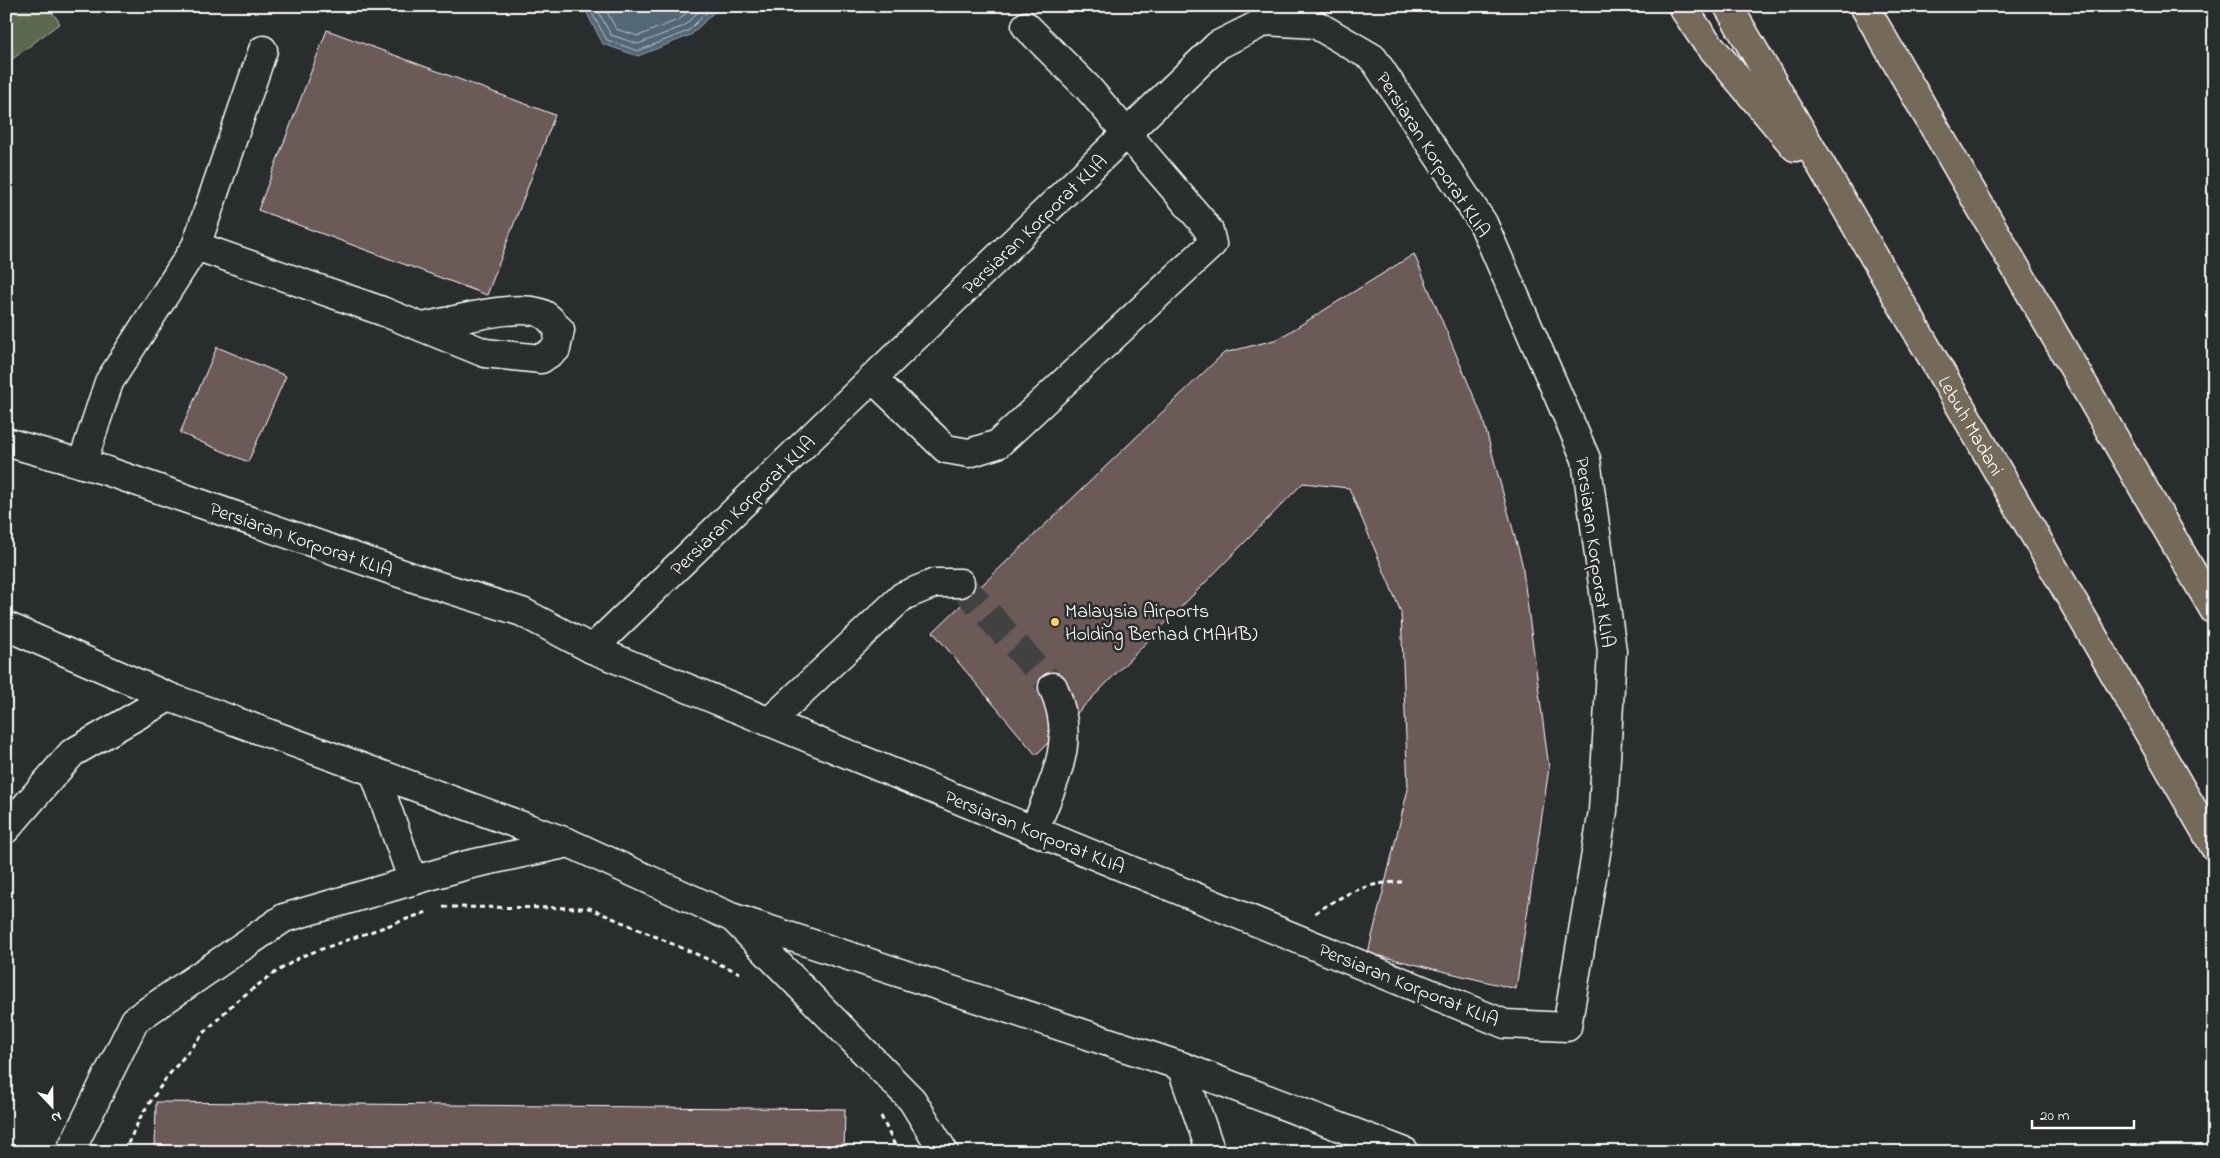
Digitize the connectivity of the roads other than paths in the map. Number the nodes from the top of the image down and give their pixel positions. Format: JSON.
{"nodes":[{"id":1,"x":1682,"y":6,"type":"edge"},
{"id":2,"x":1728,"y":6,"type":"edge"},
{"id":3,"x":1864,"y":6,"type":"edge"},
{"id":4,"x":1026,"y":26,"type":"dead end"},
{"id":5,"x":263,"y":50,"type":"dead end"},
{"id":6,"x":1128,"y":134,"type":"junction"},
{"id":7,"x":1846,"y":208,"type":"junction"},
{"id":8,"x":196,"y":246,"type":"junction"},
{"id":9,"x":423,"y":327,"type":"dead end"},
{"id":10,"x":873,"y":379,"type":"junction"},
{"id":11,"x":6,"y":442,"type":"edge"},
{"id":12,"x":82,"y":464,"type":"junction"},
{"id":13,"x":960,"y":583,"type":"dead end"},
{"id":14,"x":2214,"y":610,"type":"edge"},
{"id":15,"x":6,"y":626,"type":"edge"},
{"id":16,"x":592,"y":649,"type":"junction"},
{"id":17,"x":1052,"y":687,"type":"tunnel mouth"},
{"id":18,"x":168,"y":697,"type":"junction"},
{"id":19,"x":769,"y":722,"type":"junction"},
{"id":20,"x":374,"y":772,"type":"junction"},
{"id":21,"x":6,"y":829,"type":"edge"},
{"id":22,"x":1034,"y":831,"type":"junction"},
{"id":23,"x":569,"y":843,"type":"junction"},
{"id":24,"x":2214,"y":846,"type":"edge"},
{"id":25,"x":413,"y":881,"type":"junction"},
{"id":26,"x":731,"y":916,"type":"junction"},
{"id":27,"x":1181,"y":1066,"type":"junction"},
{"id":28,"x":70,"y":1152,"type":"edge"},
{"id":29,"x":944,"y":1152,"type":"edge"},
{"id":30,"x":1211,"y":1152,"type":"edge"},
{"id":31,"x":1406,"y":1152,"type":"edge"}],
"edges":[{"from":1,"to":7,"type":"highway"},
{"from":2,"to":7,"type":"highway","name":"Lebuh Madani"},
{"from":3,"to":14,"type":"highway"},
{"from":4,"to":6,"type":"lane"},
{"from":5,"to":8,"type":"lane"},
{"from":6,"to":10,"type":"lane","name":"Persiaran Korporat KLIA"},
{"from":6,"to":10,"type":"lane"},
{"from":6,"to":22,"type":"lane","name":"Persiaran Korporat KLIA"},
{"from":7,"to":24,"type":"highway","name":"Lebuh Madani"},
{"from":8,"to":9,"type":"lane"},
{"from":8,"to":12,"type":"lane"},
{"from":10,"to":16,"type":"lane","name":"Persiaran Korporat KLIA"},
{"from":11,"to":12,"type":"lane","name":"Persiaran Korporat KLIA"},
{"from":12,"to":16,"type":"lane","name":"Persiaran Korporat KLIA"},
{"from":13,"to":19,"type":"lane"},
{"from":15,"to":18,"type":"lane"},
{"from":16,"to":19,"type":"lane","name":"Persiaran Korporat KLIA"},
{"from":17,"to":22,"type":"lane"},
{"from":18,"to":20,"type":"lane"},
{"from":18,"to":21,"type":"lane"},
{"from":19,"to":22,"type":"lane","name":"Persiaran Korporat KLIA"},
{"from":20,"to":23,"type":"lane"},
{"from":20,"to":25,"type":"lane"},
{"from":23,"to":25,"type":"lane"},
{"from":23,"to":26,"type":"lane"},
{"from":25,"to":28,"type":"lane"},
{"from":26,"to":27,"type":"lane"},
{"from":26,"to":29,"type":"lane"},
{"from":27,"to":30,"type":"lane"},
{"from":27,"to":31,"type":"lane"}]}
